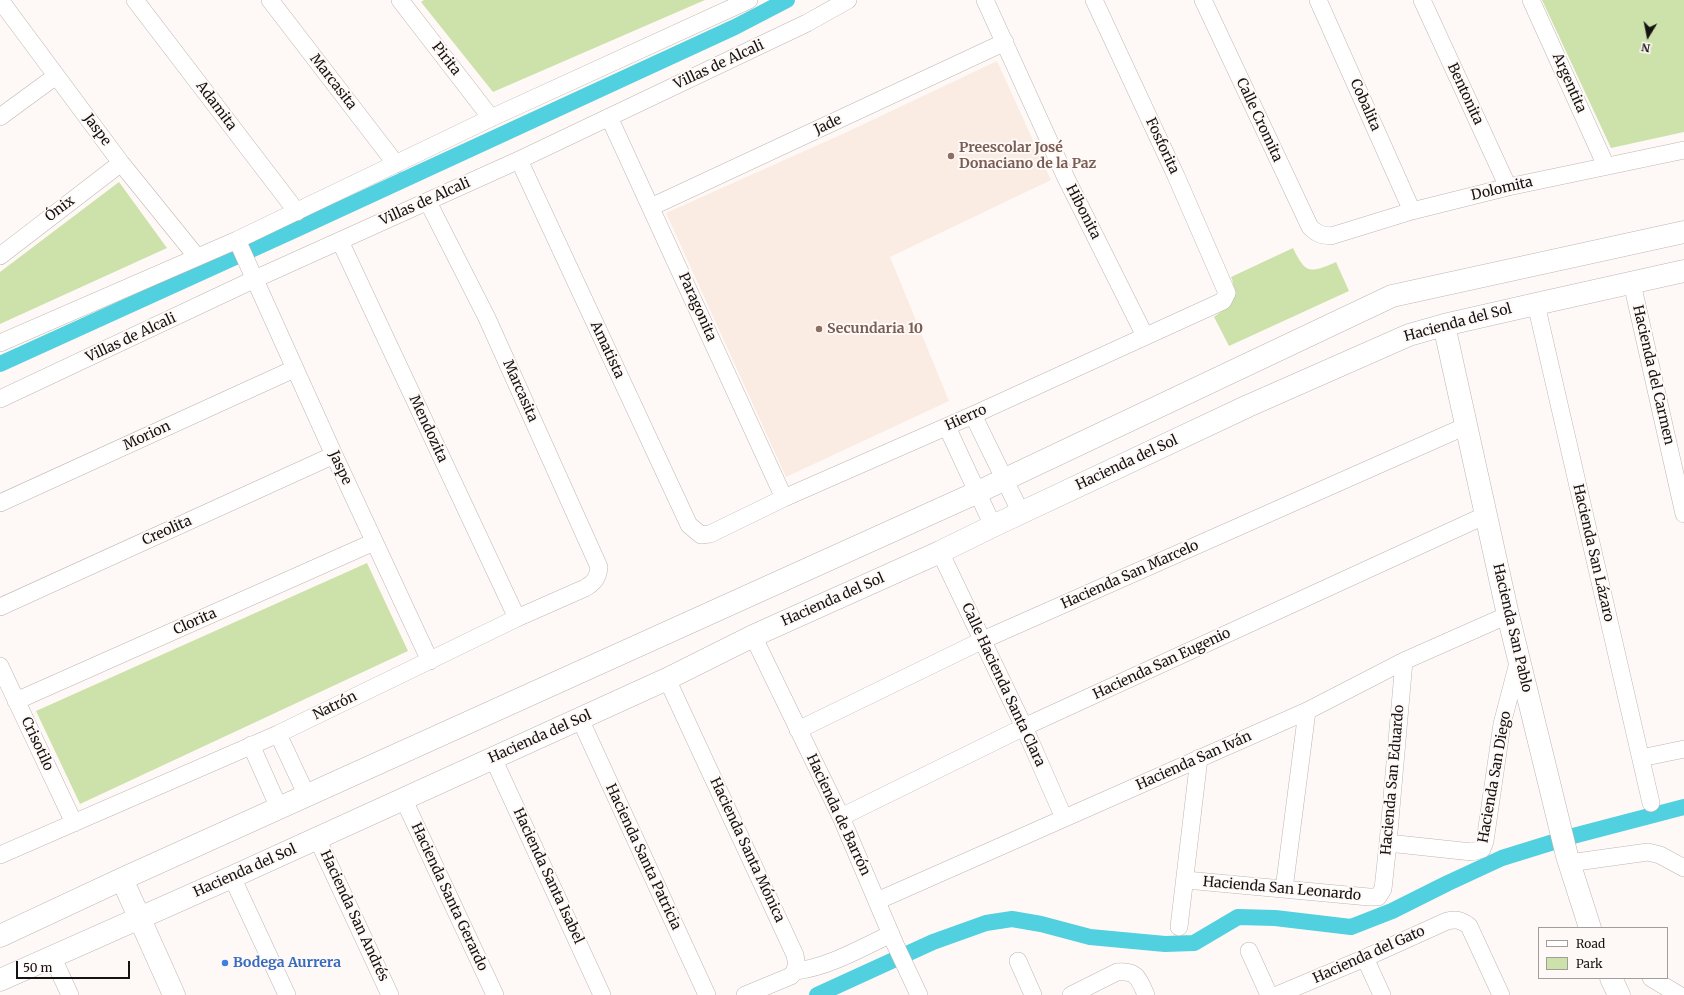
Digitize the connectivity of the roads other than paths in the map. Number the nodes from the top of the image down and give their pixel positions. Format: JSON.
{"nodes":[{"id":1,"x":0,"y":0,"type":"edge"},
{"id":2,"x":135,"y":0,"type":"edge"},
{"id":3,"x":270,"y":0,"type":"edge"},
{"id":4,"x":400,"y":0,"type":"edge"},
{"id":5,"x":749,"y":0,"type":"edge"},
{"id":6,"x":848,"y":0,"type":"edge"},
{"id":7,"x":985,"y":0,"type":"edge"},
{"id":8,"x":1094,"y":0,"type":"edge"},
{"id":9,"x":1203,"y":0,"type":"edge"},
{"id":10,"x":1318,"y":0,"type":"edge"},
{"id":11,"x":1422,"y":0,"type":"edge"},
{"id":12,"x":1531,"y":0,"type":"edge"},
{"id":13,"x":1005,"y":42,"type":"junction"},
{"id":14,"x":56,"y":76,"type":"junction"},
{"id":15,"x":609,"y":117,"type":"junction"},
{"id":16,"x":0,"y":118,"type":"edge"},
{"id":17,"x":491,"y":118,"type":"junction"},
{"id":18,"x":1684,"y":150,"type":"edge"},
{"id":19,"x":519,"y":160,"type":"junction"},
{"id":20,"x":121,"y":163,"type":"junction"},
{"id":21,"x":396,"y":164,"type":"junction"},
{"id":22,"x":1606,"y":166,"type":"junction"},
{"id":23,"x":1508,"y":188,"type":"junction"},
{"id":24,"x":428,"y":202,"type":"junction"},
{"id":25,"x":651,"y":207,"type":"junction"},
{"id":26,"x":1412,"y":211,"type":"junction"},
{"id":27,"x":297,"y":212,"type":"junction"},
{"id":28,"x":1684,"y":232,"type":"edge"},
{"id":29,"x":1321,"y":235,"type":"joint"},
{"id":30,"x":340,"y":241,"type":"junction"},
{"id":31,"x":238,"y":243,"type":"junction"},
{"id":32,"x":0,"y":256,"type":"edge"},
{"id":33,"x":197,"y":257,"type":"junction"},
{"id":34,"x":1684,"y":271,"type":"edge"},
{"id":35,"x":254,"y":277,"type":"junction"},
{"id":36,"x":1632,"y":283,"type":"junction"},
{"id":37,"x":1227,"y":293,"type":"joint"},
{"id":38,"x":1536,"y":304,"type":"junction"},
{"id":39,"x":1444,"y":325,"type":"junction"},
{"id":40,"x":1146,"y":336,"type":"junction"},
{"id":41,"x":0,"y":343,"type":"edge"},
{"id":42,"x":294,"y":369,"type":"junction"},
{"id":43,"x":0,"y":399,"type":"edge"},
{"id":44,"x":973,"y":415,"type":"junction"},
{"id":45,"x":947,"y":426,"type":"junction"},
{"id":46,"x":1466,"y":426,"type":"junction"},
{"id":47,"x":334,"y":455,"type":"junction"},
{"id":48,"x":1004,"y":478,"type":"junction"},
{"id":49,"x":978,"y":492,"type":"junction"},
{"id":50,"x":784,"y":498,"type":"junction"},
{"id":51,"x":0,"y":503,"type":"edge"},
{"id":52,"x":1021,"y":513,"type":"junction"},
{"id":53,"x":1684,"y":514,"type":"edge"},
{"id":54,"x":1486,"y":515,"type":"junction"},
{"id":55,"x":993,"y":526,"type":"junction"},
{"id":56,"x":701,"y":535,"type":"joint"},
{"id":57,"x":374,"y":542,"type":"junction"},
{"id":58,"x":940,"y":552,"type":"junction"},
{"id":59,"x":594,"y":583,"type":"joint"},
{"id":60,"x":0,"y":607,"type":"edge"},
{"id":61,"x":1508,"y":615,"type":"junction"},
{"id":62,"x":517,"y":618,"type":"junction"},
{"id":63,"x":753,"y":636,"type":"junction"},
{"id":64,"x":983,"y":640,"type":"junction"},
{"id":65,"x":1519,"y":659,"type":"junction"},
{"id":66,"x":430,"y":661,"type":"junction"},
{"id":67,"x":1404,"y":661,"type":"junction"},
{"id":68,"x":0,"y":666,"type":"edge"},
{"id":69,"x":667,"y":679,"type":"junction"},
{"id":70,"x":16,"y":701,"type":"junction"},
{"id":71,"x":1307,"y":711,"type":"junction"},
{"id":72,"x":580,"y":719,"type":"junction"},
{"id":73,"x":1024,"y":728,"type":"junction"},
{"id":74,"x":798,"y":730,"type":"junction"},
{"id":75,"x":278,"y":734,"type":"junction"},
{"id":76,"x":251,"y":745,"type":"junction"},
{"id":77,"x":1684,"y":749,"type":"edge"},
{"id":78,"x":493,"y":758,"type":"junction"},
{"id":79,"x":1199,"y":758,"type":"junction"},
{"id":80,"x":1641,"y":758,"type":"junction"},
{"id":81,"x":307,"y":796,"type":"junction"},
{"id":82,"x":402,"y":798,"type":"junction"},
{"id":83,"x":1651,"y":803,"type":"dead end"},
{"id":84,"x":279,"y":808,"type":"junction"},
{"id":85,"x":841,"y":818,"type":"junction"},
{"id":86,"x":1064,"y":818,"type":"junction"},
{"id":87,"x":74,"y":823,"type":"junction"},
{"id":88,"x":317,"y":838,"type":"junction"},
{"id":89,"x":1388,"y":843,"type":"junction"},
{"id":90,"x":0,"y":855,"type":"edge"},
{"id":91,"x":1568,"y":860,"type":"junction"},
{"id":92,"x":1684,"y":868,"type":"edge"},
{"id":93,"x":232,"y":877,"type":"junction"},
{"id":94,"x":122,"y":879,"type":"junction"},
{"id":95,"x":1186,"y":880,"type":"junction"},
{"id":96,"x":1284,"y":889,"type":"junction"},
{"id":97,"x":1378,"y":896,"type":"joint"},
{"id":98,"x":877,"y":901,"type":"junction"},
{"id":99,"x":139,"y":918,"type":"junction"},
{"id":100,"x":1590,"y":927,"type":"edge"},
{"id":101,"x":1179,"y":928,"type":"dead end"},
{"id":102,"x":0,"y":936,"type":"edge"},
{"id":103,"x":893,"y":939,"type":"junction"},
{"id":104,"x":1250,"y":951,"type":"dead end"},
{"id":105,"x":52,"y":956,"type":"junction"},
{"id":106,"x":1365,"y":958,"type":"junction"},
{"id":107,"x":1018,"y":961,"type":"dead end"},
{"id":108,"x":796,"y":971,"type":"junction"},
{"id":109,"x":1611,"y":979,"type":"edge"},
{"id":110,"x":1654,"y":979,"type":"edge"},
{"id":111,"x":0,"y":980,"type":"edge"},
{"id":112,"x":70,"y":995,"type":"edge"},
{"id":113,"x":174,"y":995,"type":"edge"},
{"id":114,"x":286,"y":995,"type":"edge"},
{"id":115,"x":390,"y":995,"type":"edge"},
{"id":116,"x":495,"y":995,"type":"edge"},
{"id":117,"x":602,"y":995,"type":"edge"},
{"id":118,"x":707,"y":995,"type":"edge"},
{"id":119,"x":745,"y":995,"type":"edge"},
{"id":120,"x":919,"y":995,"type":"edge"},
{"id":121,"x":1033,"y":995,"type":"edge"},
{"id":122,"x":1071,"y":995,"type":"edge"},
{"id":123,"x":1146,"y":995,"type":"edge"},
{"id":124,"x":1269,"y":995,"type":"edge"},
{"id":125,"x":1277,"y":995,"type":"edge"},
{"id":126,"x":1382,"y":995,"type":"edge"},
{"id":127,"x":1501,"y":995,"type":"edge"},
{"id":128,"x":1619,"y":995,"type":"edge"},
{"id":129,"x":1679,"y":995,"type":"edge"}],
"edges":[{"from":1,"to":14,"type":"street","name":"Jaspe"},
{"from":2,"to":27,"type":"street","name":"Adamita"},
{"from":3,"to":21,"type":"street","name":"Marcasita"},
{"from":4,"to":17,"type":"street","name":"Pirita"},
{"from":5,"to":17,"type":"street"},
{"from":6,"to":15,"type":"street","name":"Villas de Alcali"},
{"from":7,"to":13,"type":"street","name":"Hibonita"},
{"from":8,"to":37,"type":"street","name":"Fosforita"},
{"from":9,"to":29,"type":"street","name":"Calle Cromita"},
{"from":10,"to":26,"type":"street","name":"Cobalita"},
{"from":11,"to":23,"type":"street","name":"Bentonita"},
{"from":12,"to":22,"type":"street","name":"Argentita"},
{"from":13,"to":25,"type":"street","name":"Jade"},
{"from":13,"to":40,"type":"street","name":"Hibonita"},
{"from":14,"to":16,"type":"street"},
{"from":14,"to":20,"type":"street","name":"Jaspe"},
{"from":15,"to":19,"type":"street","name":"Villas de Alcali"},
{"from":15,"to":25,"type":"street","name":"Paragonita"},
{"from":17,"to":21,"type":"street"},
{"from":18,"to":22,"type":"street","name":"Dolomita"},
{"from":19,"to":24,"type":"street","name":"Villas de Alcali"},
{"from":19,"to":56,"type":"street","name":"Amatista"},
{"from":20,"to":32,"type":"street","name":"Ónix"},
{"from":20,"to":33,"type":"street","name":"Jaspe"},
{"from":21,"to":27,"type":"street"},
{"from":22,"to":23,"type":"street","name":"Dolomita"},
{"from":23,"to":26,"type":"street","name":"Dolomita"},
{"from":24,"to":30,"type":"street","name":"Villas de Alcali"},
{"from":24,"to":59,"type":"street","name":"Marcasita"},
{"from":25,"to":50,"type":"street","name":"Paragonita"},
{"from":26,"to":29,"type":"street","name":"Dolomita"},
{"from":27,"to":31,"type":"street"},
{"from":28,"to":48,"type":"street"},
{"from":30,"to":35,"type":"street","name":"Villas de Alcali"},
{"from":30,"to":62,"type":"street","name":"Mendozita"},
{"from":31,"to":33,"type":"street"},
{"from":31,"to":35,"type":"street","name":"Jaspe"},
{"from":33,"to":41,"type":"street"},
{"from":34,"to":36,"type":"street","name":"Hacienda del Sol"},
{"from":35,"to":42,"type":"street","name":"Jaspe"},
{"from":35,"to":43,"type":"street","name":"Villas de Alcali"},
{"from":36,"to":38,"type":"street","name":"Hacienda del Sol"},
{"from":36,"to":53,"type":"street","name":"Hacienda del Carmen"},
{"from":37,"to":40,"type":"street","name":"Hierro"},
{"from":38,"to":39,"type":"street","name":"Hacienda del Sol"},
{"from":38,"to":80,"type":"street","name":"Hacienda San Lázaro"},
{"from":39,"to":46,"type":"street","name":"Hacienda San Pablo"},
{"from":39,"to":52,"type":"street","name":"Hacienda del Sol"},
{"from":40,"to":44,"type":"street","name":"Hierro"},
{"from":42,"to":47,"type":"street","name":"Jaspe"},
{"from":42,"to":51,"type":"street","name":"Morion"},
{"from":44,"to":45,"type":"street","name":"Hierro"},
{"from":44,"to":48,"type":"street"},
{"from":45,"to":49,"type":"street"},
{"from":45,"to":50,"type":"street","name":"Hierro"},
{"from":46,"to":54,"type":"street","name":"Hacienda San Pablo"},
{"from":46,"to":64,"type":"street","name":"Hacienda San Marcelo"},
{"from":47,"to":57,"type":"street","name":"Jaspe"},
{"from":47,"to":60,"type":"street","name":"Creolita"},
{"from":48,"to":49,"type":"street"},
{"from":48,"to":52,"type":"street"},
{"from":49,"to":55,"type":"street"},
{"from":49,"to":81,"type":"street"},
{"from":50,"to":56,"type":"street","name":"Hierro"},
{"from":52,"to":55,"type":"street","name":"Hacienda del Sol"},
{"from":54,"to":61,"type":"street","name":"Hacienda San Pablo"},
{"from":54,"to":73,"type":"street","name":"Hacienda San Eugenio"},
{"from":55,"to":58,"type":"street","name":"Hacienda del Sol"},
{"from":57,"to":66,"type":"street","name":"Jaspe"},
{"from":57,"to":70,"type":"street","name":"Clorita"},
{"from":58,"to":63,"type":"street","name":"Hacienda del Sol"},
{"from":58,"to":64,"type":"street","name":"Calle Hacienda Santa Clara"},
{"from":59,"to":62,"type":"street","name":"Natrón"},
{"from":61,"to":65,"type":"street","name":"Hacienda San Pablo"},
{"from":61,"to":67,"type":"street","name":"Hacienda San Iván"},
{"from":62,"to":66,"type":"street","name":"Natrón"},
{"from":63,"to":69,"type":"street","name":"Hacienda del Sol"},
{"from":63,"to":74,"type":"street","name":"Hacienda de Barrón"},
{"from":64,"to":73,"type":"street","name":"Calle Hacienda Santa Clara"},
{"from":64,"to":74,"type":"street","name":"Hacienda San Marcelo"},
{"from":65,"to":89,"type":"street","name":"Hacienda San Diego"},
{"from":65,"to":91,"type":"street","name":"Hacienda San Pablo"},
{"from":66,"to":75,"type":"street","name":"Natrón"},
{"from":67,"to":71,"type":"street","name":"Hacienda San Iván"},
{"from":67,"to":89,"type":"street","name":"Hacienda San Eduardo"},
{"from":68,"to":70,"type":"street","name":"Crisotilo"},
{"from":69,"to":72,"type":"street","name":"Hacienda del Sol"},
{"from":69,"to":108,"type":"street","name":"Hacienda Santa Mónica"},
{"from":70,"to":87,"type":"street","name":"Crisotilo"},
{"from":71,"to":79,"type":"street","name":"Hacienda San Iván"},
{"from":71,"to":96,"type":"street"},
{"from":72,"to":78,"type":"street","name":"Hacienda del Sol"},
{"from":72,"to":118,"type":"street","name":"Hacienda Santa Patricia"},
{"from":73,"to":85,"type":"street","name":"Hacienda San Eugenio"},
{"from":73,"to":86,"type":"street","name":"Calle Hacienda Santa Clara"},
{"from":74,"to":85,"type":"street","name":"Hacienda de Barrón"},
{"from":75,"to":76,"type":"street","name":"Natrón"},
{"from":75,"to":81,"type":"street"},
{"from":76,"to":84,"type":"street"},
{"from":76,"to":87,"type":"street","name":"Natrón"},
{"from":77,"to":80,"type":"street"},
{"from":78,"to":82,"type":"street","name":"Hacienda del Sol"},
{"from":78,"to":117,"type":"street","name":"Hacienda Santa Isabel"},
{"from":79,"to":86,"type":"street","name":"Hacienda San Iván"},
{"from":79,"to":95,"type":"street"},
{"from":80,"to":83,"type":"street","name":"Hacienda San Lázaro"},
{"from":81,"to":84,"type":"street"},
{"from":82,"to":88,"type":"street","name":"Hacienda del Sol"},
{"from":82,"to":116,"type":"street","name":"Hacienda Santa Gerardo"},
{"from":84,"to":94,"type":"street"},
{"from":85,"to":98,"type":"street","name":"Hacienda de Barrón"},
{"from":86,"to":98,"type":"street","name":"Hacienda San Iván"},
{"from":87,"to":90,"type":"street","name":"Natrón"},
{"from":88,"to":93,"type":"street","name":"Hacienda del Sol"},
{"from":88,"to":115,"type":"street","name":"Hacienda San Andrés"},
{"from":89,"to":97,"type":"street","name":"Hacienda San Eduardo"},
{"from":91,"to":92,"type":"street"},
{"from":91,"to":100,"type":"street","name":"Hacienda San Pablo"},
{"from":93,"to":99,"type":"street","name":"Hacienda del Sol"},
{"from":93,"to":114,"type":"street"},
{"from":94,"to":99,"type":"street"},
{"from":94,"to":102,"type":"street"},
{"from":95,"to":96,"type":"street","name":"Hacienda San Leonardo"},
{"from":95,"to":101,"type":"street"},
{"from":96,"to":97,"type":"street","name":"Hacienda San Leonardo"},
{"from":98,"to":103,"type":"street","name":"Hacienda de Barrón"},
{"from":99,"to":105,"type":"street","name":"Hacienda del Sol"},
{"from":99,"to":113,"type":"street"},
{"from":103,"to":108,"type":"street"},
{"from":103,"to":120,"type":"street","name":"Hacienda de Barrón"},
{"from":104,"to":124,"type":"street"},
{"from":105,"to":111,"type":"street","name":"Hacienda del Sol"},
{"from":105,"to":112,"type":"street"},
{"from":106,"to":125,"type":"street","name":"Hacienda del Gato"},
{"from":106,"to":126,"type":"street"},
{"from":106,"to":127,"type":"street","name":"Hacienda del Gato"},
{"from":107,"to":121,"type":"street"},
{"from":108,"to":119,"type":"street"},
{"from":109,"to":128,"type":"street"},
{"from":110,"to":129,"type":"street"},
{"from":122,"to":123,"type":"street"}]}
